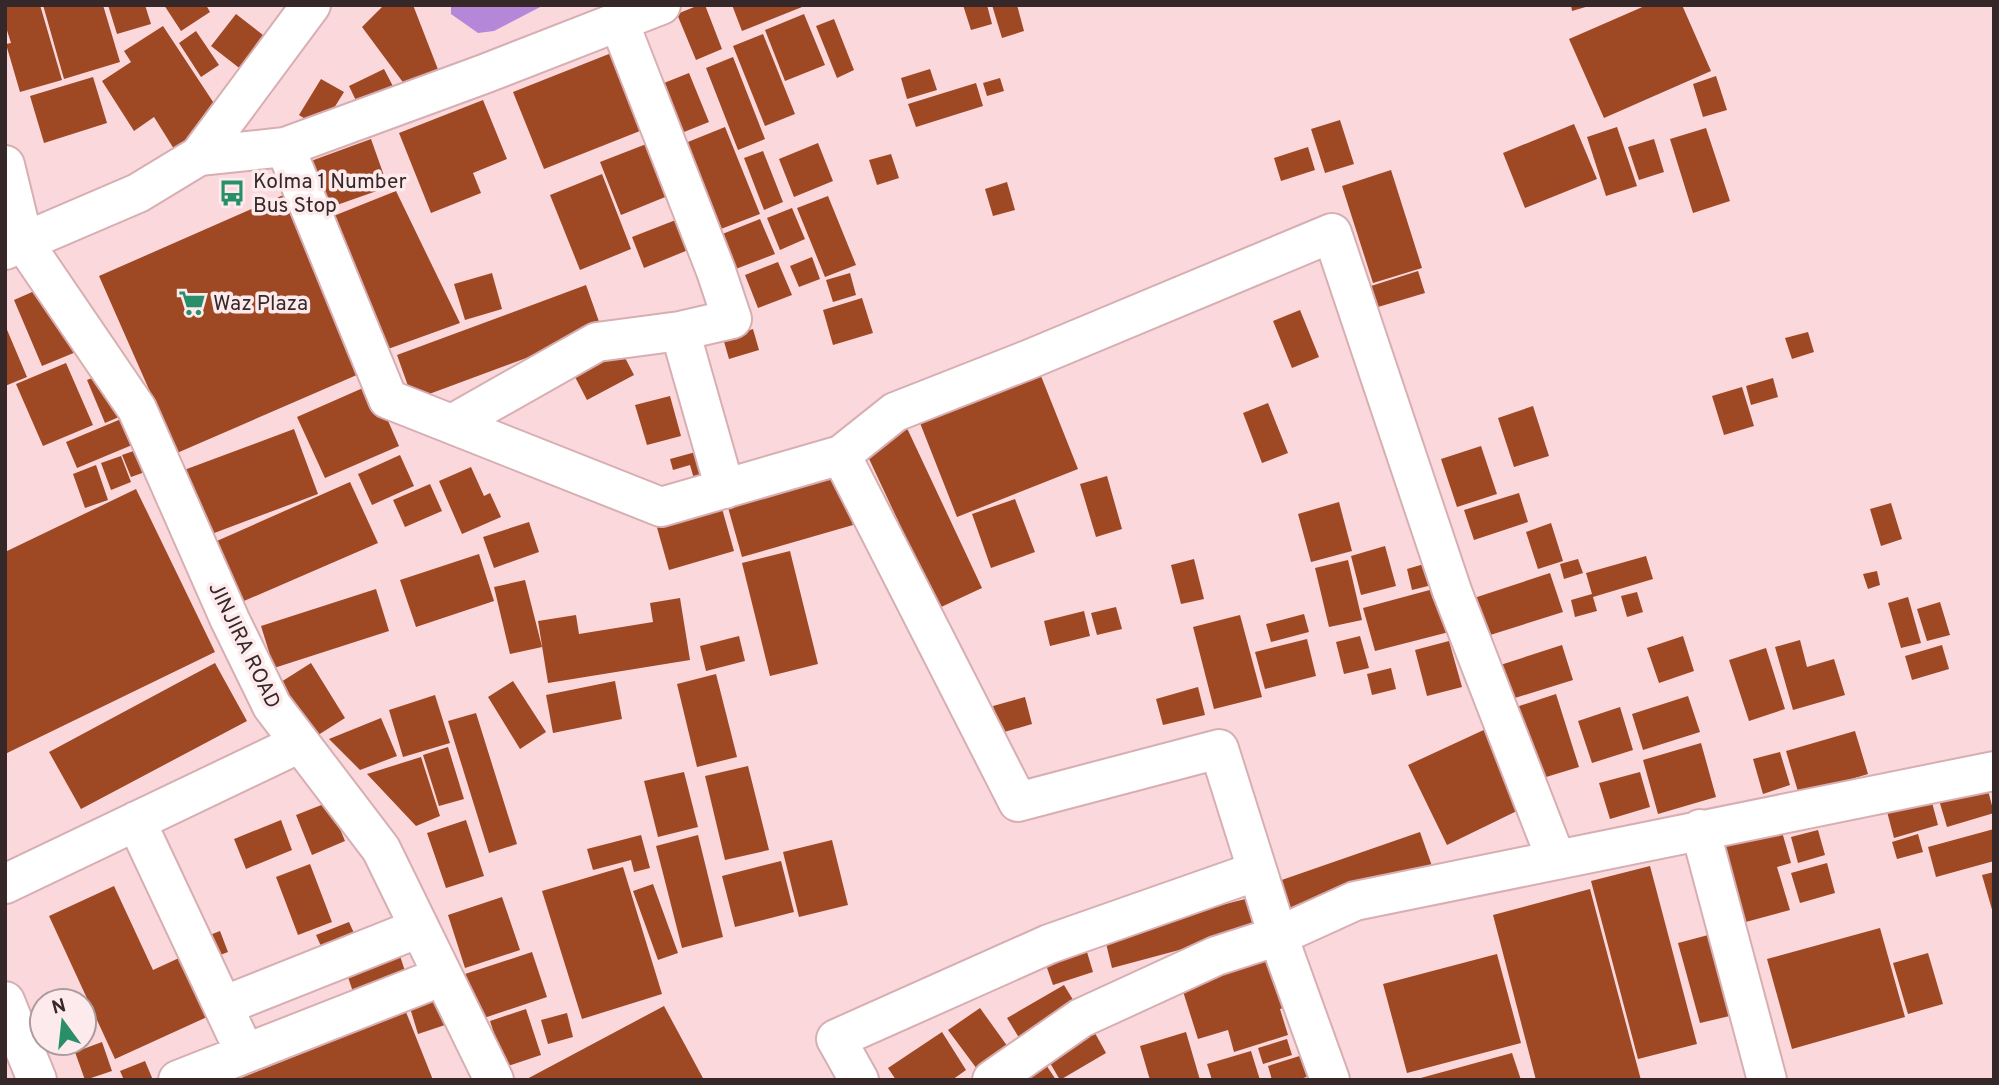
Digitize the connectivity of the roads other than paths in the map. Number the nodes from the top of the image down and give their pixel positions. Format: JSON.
{"nodes":[{"id":1,"x":311,"y":5,"type":"edge"},
{"id":2,"x":661,"y":5,"type":"edge"},
{"id":3,"x":618,"y":22,"type":"junction"},
{"id":4,"x":285,"y":147,"type":"junction"},
{"id":5,"x":199,"y":156,"type":"junction"},
{"id":6,"x":5,"y":165,"type":"edge"},
{"id":7,"x":15,"y":246,"type":"edge"},
{"id":8,"x":680,"y":331,"type":"junction"},
{"id":9,"x":452,"y":424,"type":"junction"},
{"id":10,"x":841,"y":455,"type":"junction"},
{"id":11,"x":725,"y":489,"type":"junction"},
{"id":12,"x":300,"y":743,"type":"junction"},
{"id":13,"x":1994,"y":771,"type":"edge"},
{"id":14,"x":136,"y":821,"type":"junction"},
{"id":15,"x":1700,"y":829,"type":"junction"},
{"id":16,"x":1556,"y":859,"type":"junction"},
{"id":17,"x":1257,"y":871,"type":"junction"},
{"id":18,"x":5,"y":884,"type":"edge"},
{"id":19,"x":419,"y":928,"type":"junction"},
{"id":20,"x":1278,"y":936,"type":"junction"},
{"id":21,"x":443,"y":976,"type":"junction"},
{"id":22,"x":5,"y":1001,"type":"edge"},
{"id":23,"x":223,"y":1006,"type":"junction"},
{"id":24,"x":245,"y":1054,"type":"junction"},
{"id":25,"x":37,"y":1080,"type":"edge"},
{"id":26,"x":178,"y":1080,"type":"edge"},
{"id":27,"x":494,"y":1080,"type":"edge"},
{"id":28,"x":859,"y":1080,"type":"edge"},
{"id":29,"x":992,"y":1080,"type":"edge"},
{"id":30,"x":1331,"y":1080,"type":"edge"},
{"id":31,"x":1767,"y":1080,"type":"edge"}],
"edges":[{"from":1,"to":5,"type":"street"},
{"from":2,"to":3,"type":"street"},
{"from":3,"to":4,"type":"street"},
{"from":3,"to":8,"type":"street"},
{"from":4,"to":5,"type":"street"},
{"from":4,"to":9,"type":"street"},
{"from":5,"to":7,"type":"street"},
{"from":6,"to":7,"type":"street"},
{"from":7,"to":12,"type":"street","name":"JINJIRA ROAD"},
{"from":8,"to":9,"type":"street"},
{"from":8,"to":11,"type":"street"},
{"from":9,"to":11,"type":"street"},
{"from":10,"to":11,"type":"street"},
{"from":10,"to":16,"type":"street"},
{"from":10,"to":17,"type":"street"},
{"from":12,"to":14,"type":"street"},
{"from":12,"to":19,"type":"street","name":"JINJIRA ROAD"},
{"from":13,"to":15,"type":"street"},
{"from":14,"to":18,"type":"street"},
{"from":14,"to":23,"type":"street"},
{"from":15,"to":16,"type":"street"},
{"from":15,"to":31,"type":"street"},
{"from":16,"to":20,"type":"street"},
{"from":17,"to":20,"type":"street"},
{"from":17,"to":28,"type":"street"},
{"from":19,"to":21,"type":"street","name":"JINJIRA ROAD"},
{"from":19,"to":23,"type":"street"},
{"from":20,"to":29,"type":"street"},
{"from":20,"to":30,"type":"street"},
{"from":21,"to":24,"type":"street"},
{"from":21,"to":27,"type":"street","name":"JINJIRA ROAD"},
{"from":22,"to":25,"type":"street"},
{"from":23,"to":24,"type":"street"},
{"from":24,"to":26,"type":"street"}]}
